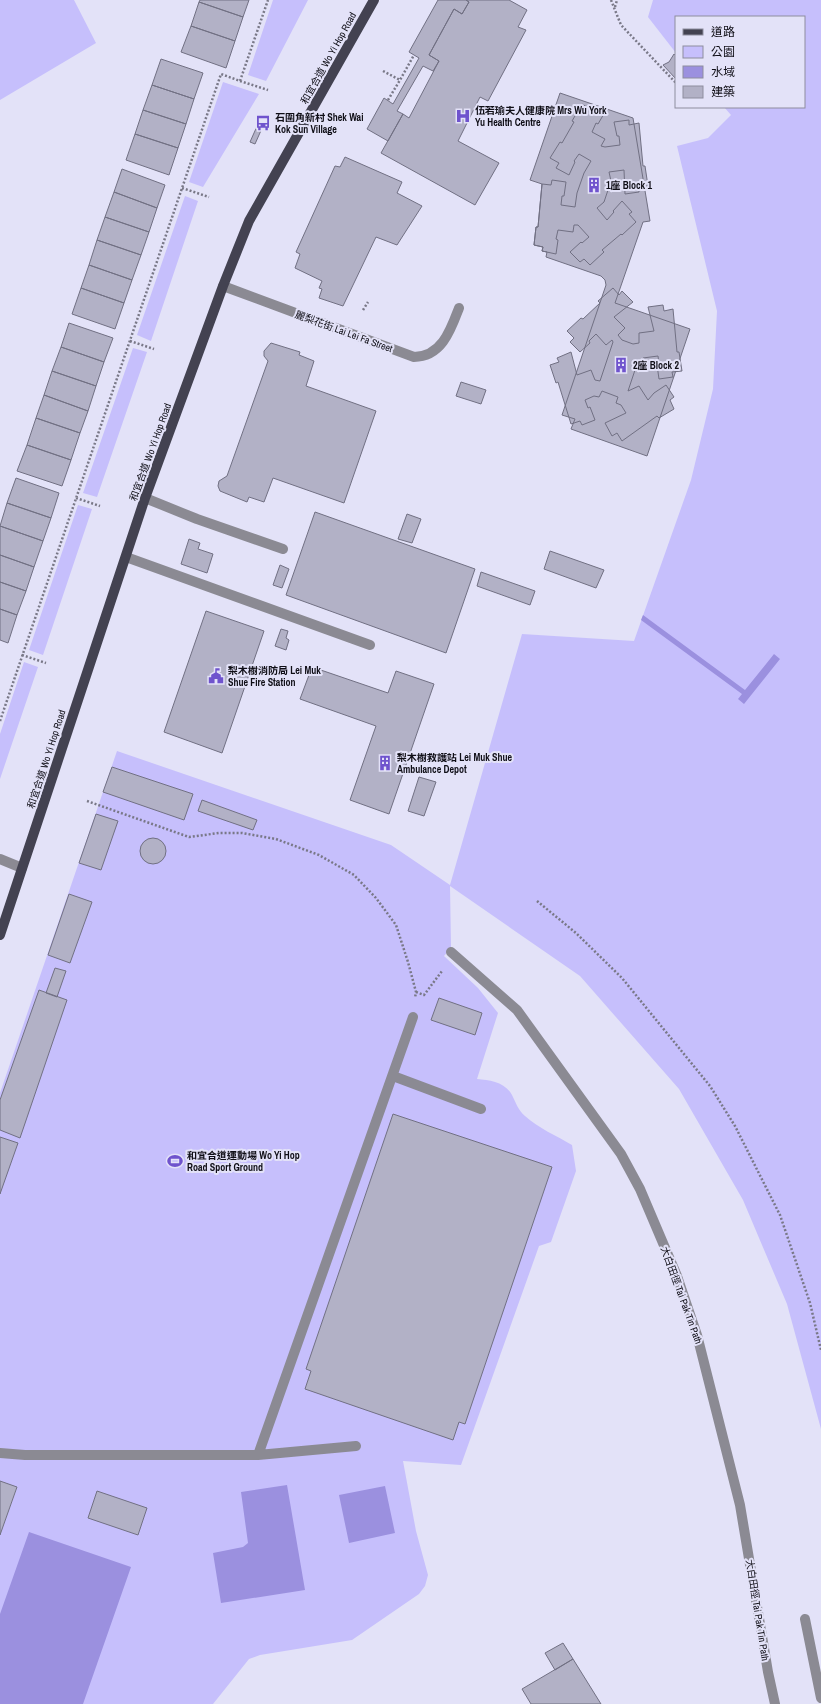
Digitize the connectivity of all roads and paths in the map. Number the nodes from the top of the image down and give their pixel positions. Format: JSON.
{"nodes":[{"id":1,"x":268,"y":0,"type":"edge"},
{"id":2,"x":374,"y":0,"type":"edge"},
{"id":3,"x":611,"y":0,"type":"edge"},
{"id":4,"x":617,"y":0,"type":"edge"},
{"id":5,"x":615,"y":7,"type":"junction"},
{"id":6,"x":414,"y":55,"type":"dead end"},
{"id":7,"x":383,"y":71,"type":"dead end"},
{"id":8,"x":400,"y":80,"type":"junction"},
{"id":9,"x":240,"y":81,"type":"junction"},
{"id":10,"x":675,"y":82,"type":"edge"},
{"id":11,"x":268,"y":90,"type":"dead end"},
{"id":12,"x":388,"y":100,"type":"dead end"},
{"id":13,"x":182,"y":188,"type":"junction"},
{"id":14,"x":209,"y":197,"type":"dead end"},
{"id":15,"x":223,"y":286,"type":"junction"},
{"id":16,"x":368,"y":302,"type":"dead end"},
{"id":17,"x":459,"y":308,"type":"dead end"},
{"id":18,"x":363,"y":310,"type":"dead end"},
{"id":19,"x":130,"y":341,"type":"junction"},
{"id":20,"x":154,"y":349,"type":"dead end"},
{"id":21,"x":76,"y":498,"type":"junction"},
{"id":22,"x":145,"y":498,"type":"junction"},
{"id":23,"x":100,"y":506,"type":"dead end"},
{"id":24,"x":283,"y":549,"type":"dead end"},
{"id":25,"x":126,"y":557,"type":"junction"},
{"id":26,"x":370,"y":644,"type":"dead end"},
{"id":27,"x":22,"y":655,"type":"junction"},
{"id":28,"x":46,"y":663,"type":"dead end"},
{"id":29,"x":0,"y":721,"type":"edge"},
{"id":30,"x":87,"y":801,"type":"dead end"},
{"id":31,"x":0,"y":859,"type":"edge"},
{"id":32,"x":22,"y":868,"type":"junction"},
{"id":33,"x":537,"y":901,"type":"dead end"},
{"id":34,"x":0,"y":934,"type":"edge"},
{"id":35,"x":453,"y":953,"type":"joint"},
{"id":36,"x":416,"y":992,"type":"junction"},
{"id":37,"x":413,"y":1017,"type":"joint"},
{"id":38,"x":393,"y":1076,"type":"junction"},
{"id":39,"x":481,"y":1109,"type":"dead end"},
{"id":40,"x":821,"y":1350,"type":"edge"},
{"id":41,"x":356,"y":1446,"type":"dead end"},
{"id":42,"x":0,"y":1453,"type":"edge"},
{"id":43,"x":258,"y":1455,"type":"junction"},
{"id":44,"x":805,"y":1619,"type":"dead end"},
{"id":45,"x":821,"y":1698,"type":"edge"},
{"id":46,"x":775,"y":1704,"type":"edge"}],
"edges":[{"from":1,"to":9,"type":"path"},
{"from":2,"to":15,"type":"main road","name":"和宜合道 Wo Yi Hop Road"},
{"from":3,"to":5,"type":"path"},
{"from":4,"to":5,"type":"path"},
{"from":5,"to":10,"type":"path"},
{"from":6,"to":8,"type":"path"},
{"from":7,"to":8,"type":"path"},
{"from":8,"to":12,"type":"path"},
{"from":9,"to":11,"type":"path"},
{"from":9,"to":13,"type":"path"},
{"from":13,"to":14,"type":"path"},
{"from":13,"to":19,"type":"path"},
{"from":15,"to":17,"type":"street","name":"麗梨花街 Lai Lei Fa Street"},
{"from":15,"to":22,"type":"main road","name":"和宜合道 Wo Yi Hop Road"},
{"from":16,"to":18,"type":"path"},
{"from":19,"to":20,"type":"path"},
{"from":19,"to":21,"type":"path"},
{"from":21,"to":23,"type":"path"},
{"from":21,"to":27,"type":"path"},
{"from":22,"to":24,"type":"street"},
{"from":22,"to":25,"type":"main road","name":"和宜合道 Wo Yi Hop Road"},
{"from":25,"to":26,"type":"street"},
{"from":25,"to":32,"type":"main road","name":"和宜合道 Wo Yi Hop Road"},
{"from":27,"to":28,"type":"path"},
{"from":27,"to":29,"type":"path"},
{"from":30,"to":36,"type":"path"},
{"from":31,"to":32,"type":"street"},
{"from":32,"to":34,"type":"main road","name":"和宜合道 Wo Yi Hop Road"},
{"from":33,"to":40,"type":"path"},
{"from":35,"to":36,"type":"path"},
{"from":35,"to":46,"type":"street","name":"大白田徑 Tai Pak Tin Path"},
{"from":36,"to":37,"type":"path"},
{"from":37,"to":38,"type":"street"},
{"from":38,"to":39,"type":"street"},
{"from":38,"to":43,"type":"street"},
{"from":41,"to":43,"type":"street"},
{"from":42,"to":43,"type":"street"},
{"from":44,"to":45,"type":"street"}]}
